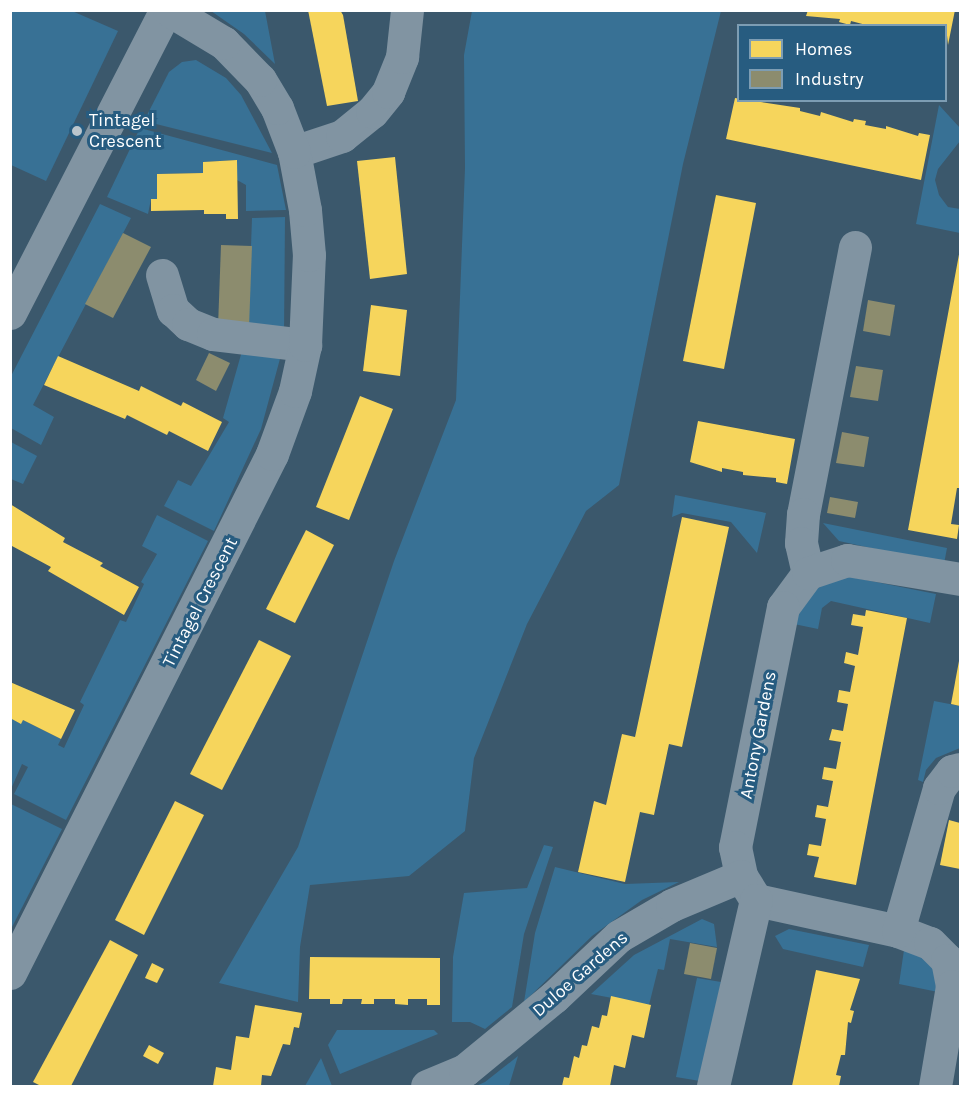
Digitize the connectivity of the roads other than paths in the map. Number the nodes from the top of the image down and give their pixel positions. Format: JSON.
{"nodes":[{"id":1,"x":167,"y":10,"type":"edge"},
{"id":2,"x":407,"y":10,"type":"edge"},
{"id":3,"x":294,"y":152,"type":"junction"},
{"id":4,"x":855,"y":247,"type":"dead end"},
{"id":5,"x":162,"y":275,"type":"dead end"},
{"id":6,"x":10,"y":313,"type":"edge"},
{"id":7,"x":305,"y":345,"type":"junction"},
{"id":8,"x":808,"y":573,"type":"junction"},
{"id":9,"x":960,"y":579,"type":"edge"},
{"id":10,"x":960,"y":770,"type":"edge"},
{"id":11,"x":748,"y":888,"type":"junction"},
{"id":12,"x":898,"y":931,"type":"junction"},
{"id":13,"x":10,"y":973,"type":"edge"},
{"id":14,"x":427,"y":1086,"type":"edge"},
{"id":15,"x":713,"y":1086,"type":"edge"},
{"id":16,"x":935,"y":1086,"type":"edge"}],
"edges":[{"from":1,"to":3,"type":"street","name":"Tintagel Crescent"},
{"from":1,"to":6,"type":"street"},
{"from":2,"to":3,"type":"street"},
{"from":3,"to":7,"type":"street","name":"Tintagel Crescent"},
{"from":4,"to":8,"type":"street"},
{"from":5,"to":7,"type":"street"},
{"from":7,"to":13,"type":"street","name":"Tintagel Crescent"},
{"from":8,"to":9,"type":"street"},
{"from":8,"to":11,"type":"street","name":"Antony Gardens"},
{"from":10,"to":12,"type":"street"},
{"from":11,"to":12,"type":"street"},
{"from":11,"to":14,"type":"street","name":"Duloe Gardens"},
{"from":11,"to":15,"type":"street","name":"Antony Gardens"},
{"from":12,"to":16,"type":"street"}]}
